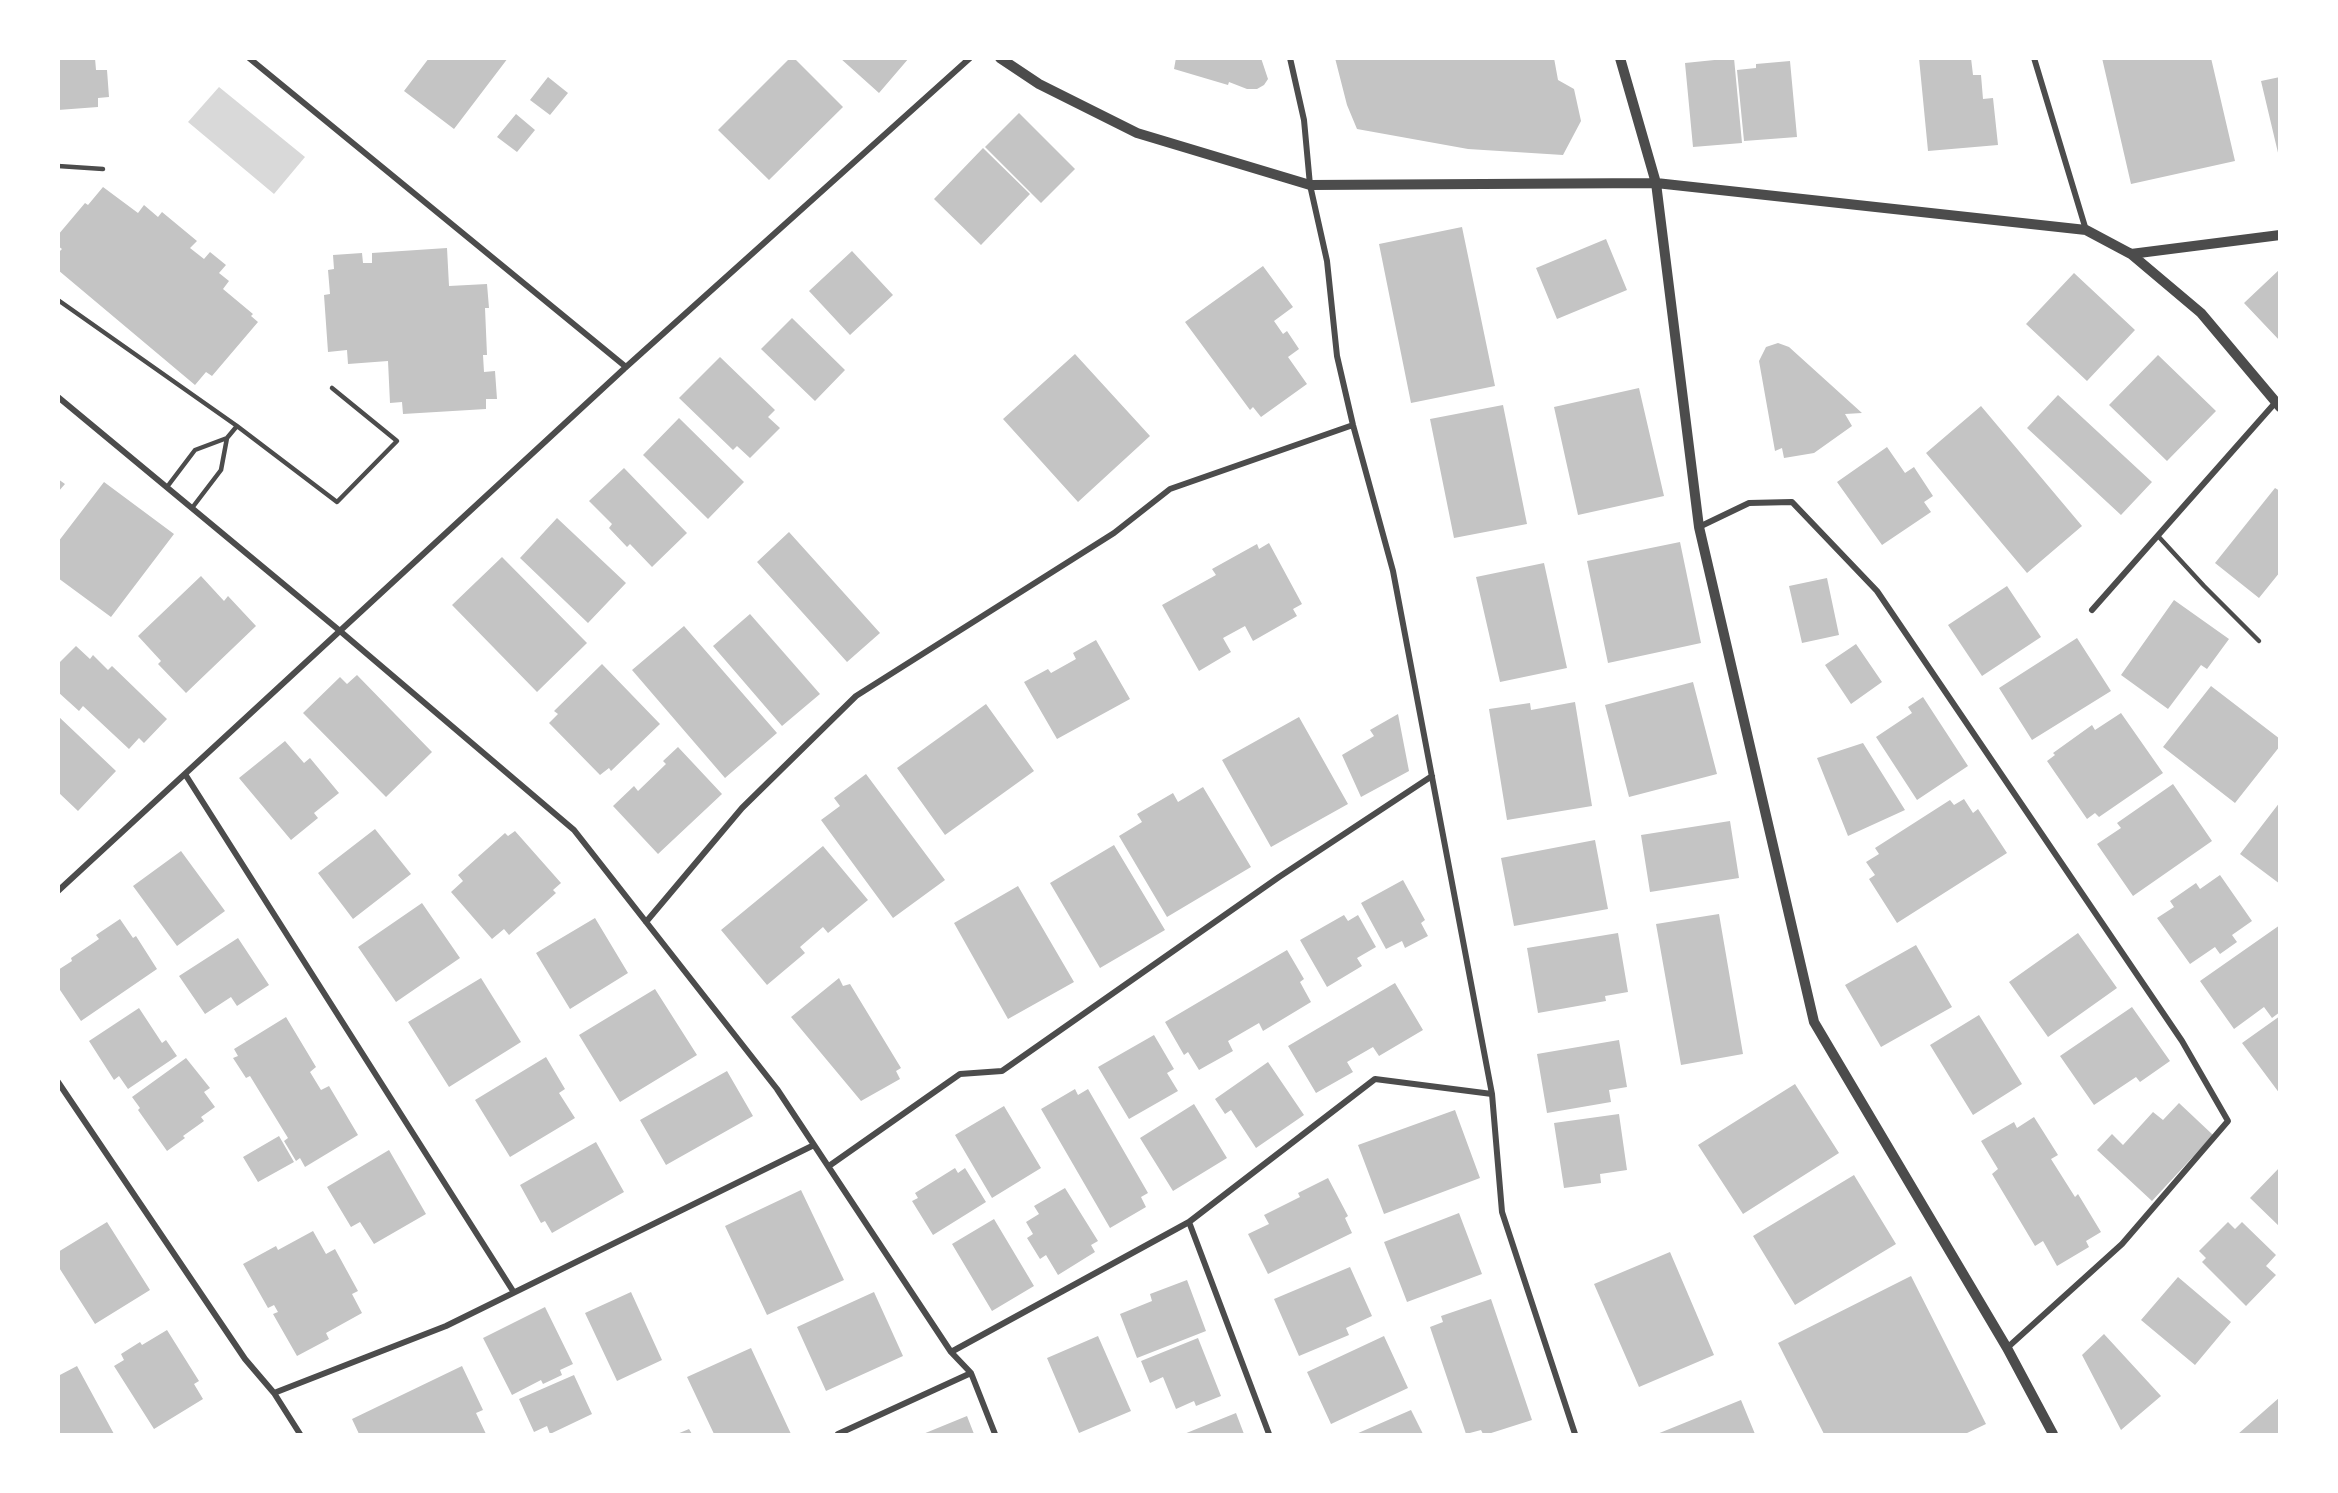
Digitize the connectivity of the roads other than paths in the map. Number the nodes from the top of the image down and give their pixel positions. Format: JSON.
{"nodes":[{"id":1,"x":249,"y":58,"type":"edge"},
{"id":2,"x":970,"y":58,"type":"edge"},
{"id":3,"x":1000,"y":58,"type":"edge"},
{"id":4,"x":1290,"y":58,"type":"edge"},
{"id":5,"x":1620,"y":58,"type":"edge"},
{"id":6,"x":2034,"y":58,"type":"edge"},
{"id":7,"x":58,"y":165,"type":"edge"},
{"id":8,"x":103,"y":169,"type":"dead end"},
{"id":9,"x":1656,"y":183,"type":"junction"},
{"id":10,"x":1310,"y":185,"type":"junction"},
{"id":11,"x":2086,"y":230,"type":"junction"},
{"id":12,"x":2280,"y":235,"type":"edge"},
{"id":13,"x":2131,"y":254,"type":"junction"},
{"id":14,"x":58,"y":300,"type":"edge"},
{"id":15,"x":626,"y":367,"type":"junction"},
{"id":16,"x":332,"y":388,"type":"dead end"},
{"id":17,"x":58,"y":397,"type":"edge"},
{"id":18,"x":2278,"y":405,"type":"edge"},
{"id":19,"x":1353,"y":425,"type":"junction"},
{"id":20,"x":237,"y":426,"type":"junction"},
{"id":21,"x":226,"y":438,"type":"junction"},
{"id":22,"x":167,"y":487,"type":"junction"},
{"id":23,"x":192,"y":507,"type":"junction"},
{"id":24,"x":1699,"y":527,"type":"junction"},
{"id":25,"x":2158,"y":536,"type":"junction"},
{"id":26,"x":2092,"y":610,"type":"dead end"},
{"id":27,"x":340,"y":631,"type":"junction"},
{"id":28,"x":2259,"y":640,"type":"dead end"},
{"id":29,"x":185,"y":774,"type":"junction"},
{"id":30,"x":1432,"y":776,"type":"junction"},
{"id":31,"x":58,"y":891,"type":"edge"},
{"id":32,"x":646,"y":922,"type":"junction"},
{"id":33,"x":58,"y":1082,"type":"edge"},
{"id":34,"x":1492,"y":1094,"type":"junction"},
{"id":35,"x":814,"y":1145,"type":"junction"},
{"id":36,"x":829,"y":1166,"type":"junction"},
{"id":37,"x":1189,"y":1221,"type":"junction"},
{"id":38,"x":513,"y":1291,"type":"junction"},
{"id":39,"x":2007,"y":1348,"type":"junction"},
{"id":40,"x":951,"y":1352,"type":"junction"},
{"id":41,"x":971,"y":1373,"type":"junction"},
{"id":42,"x":274,"y":1393,"type":"junction"},
{"id":43,"x":300,"y":1434,"type":"edge"},
{"id":44,"x":838,"y":1434,"type":"edge"},
{"id":45,"x":995,"y":1434,"type":"edge"},
{"id":46,"x":1269,"y":1434,"type":"edge"},
{"id":47,"x":1575,"y":1434,"type":"edge"},
{"id":48,"x":2054,"y":1434,"type":"edge"}],
"edges":[{"from":1,"to":15,"type":"street"},
{"from":2,"to":15,"type":"street"},
{"from":3,"to":10,"type":"street"},
{"from":4,"to":10,"type":"street"},
{"from":5,"to":9,"type":"street"},
{"from":6,"to":11,"type":"street"},
{"from":7,"to":8,"type":"lane"},
{"from":9,"to":10,"type":"street"},
{"from":9,"to":11,"type":"street"},
{"from":9,"to":24,"type":"street"},
{"from":10,"to":19,"type":"street"},
{"from":11,"to":13,"type":"street"},
{"from":12,"to":13,"type":"street"},
{"from":13,"to":18,"type":"street"},
{"from":14,"to":20,"type":"lane"},
{"from":15,"to":27,"type":"street"},
{"from":16,"to":20,"type":"lane"},
{"from":17,"to":22,"type":"street"},
{"from":18,"to":25,"type":"street"},
{"from":19,"to":30,"type":"street"},
{"from":19,"to":32,"type":"street"},
{"from":20,"to":21,"type":"lane"},
{"from":21,"to":22,"type":"lane"},
{"from":21,"to":23,"type":"lane"},
{"from":22,"to":23,"type":"street"},
{"from":23,"to":27,"type":"street"},
{"from":24,"to":39,"type":"street"},
{"from":24,"to":39,"type":"street"},
{"from":25,"to":26,"type":"street"},
{"from":25,"to":28,"type":"lane"},
{"from":27,"to":29,"type":"street"},
{"from":27,"to":32,"type":"street"},
{"from":29,"to":31,"type":"street"},
{"from":29,"to":38,"type":"street"},
{"from":30,"to":34,"type":"street"},
{"from":30,"to":36,"type":"street"},
{"from":32,"to":35,"type":"street"},
{"from":33,"to":42,"type":"street"},
{"from":34,"to":37,"type":"street"},
{"from":34,"to":47,"type":"street"},
{"from":35,"to":36,"type":"street"},
{"from":35,"to":38,"type":"street"},
{"from":36,"to":40,"type":"street"},
{"from":37,"to":40,"type":"street"},
{"from":37,"to":46,"type":"street"},
{"from":38,"to":42,"type":"street"},
{"from":39,"to":48,"type":"street"},
{"from":40,"to":41,"type":"street"},
{"from":41,"to":44,"type":"street"},
{"from":41,"to":45,"type":"street"},
{"from":42,"to":43,"type":"street"}]}
